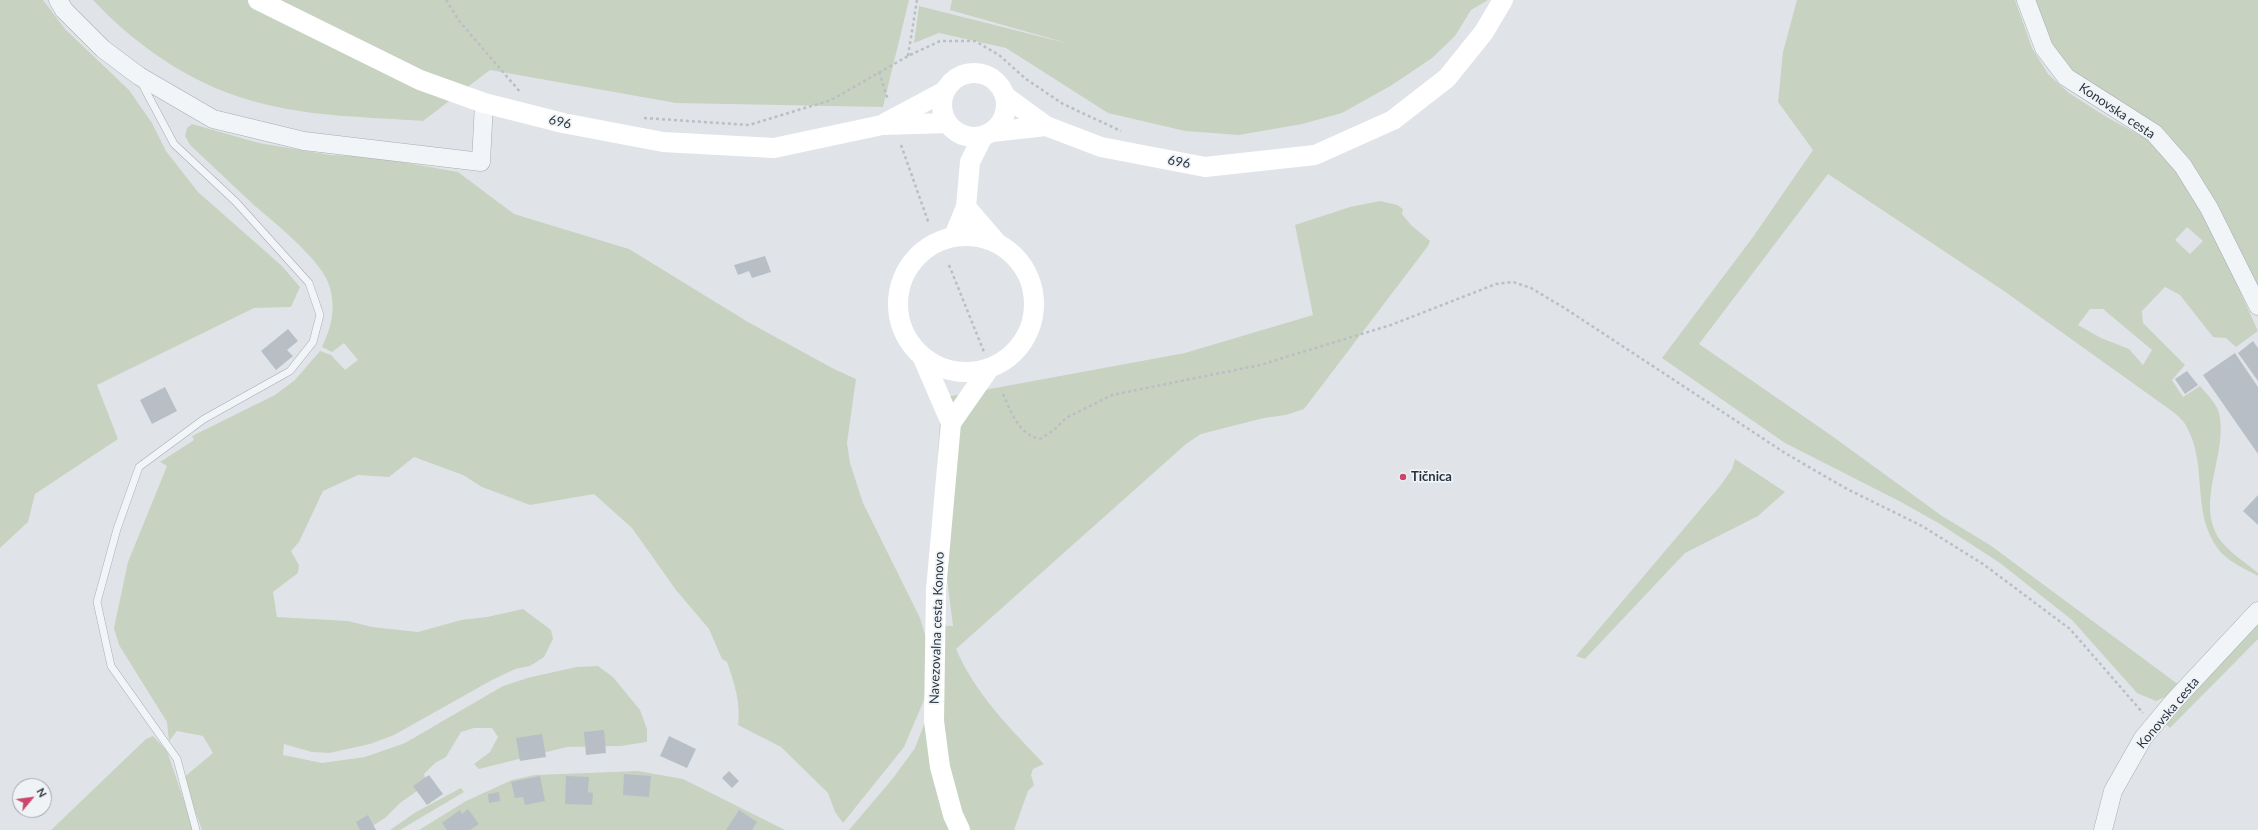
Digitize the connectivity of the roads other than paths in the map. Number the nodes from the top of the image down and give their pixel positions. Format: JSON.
{"nodes":[{"id":1,"x":58,"y":0,"type":"edge"},
{"id":2,"x":258,"y":0,"type":"edge"},
{"id":3,"x":1503,"y":0,"type":"edge"},
{"id":4,"x":2026,"y":0,"type":"edge"},
{"id":5,"x":138,"y":76,"type":"junction"},
{"id":6,"x":945,"y":91,"type":"junction"},
{"id":7,"x":1005,"y":96,"type":"junction"},
{"id":8,"x":484,"y":104,"type":"junction"},
{"id":9,"x":948,"y":123,"type":"junction"},
{"id":10,"x":882,"y":125,"type":"junction"},
{"id":11,"x":1046,"y":126,"type":"junction"},
{"id":12,"x":988,"y":134,"type":"junction"},
{"id":13,"x":963,"y":135,"type":"junction"},
{"id":14,"x":970,"y":162,"type":"junction"},
{"id":15,"x":966,"y":207,"type":"junction"},
{"id":16,"x":954,"y":236,"type":"junction"},
{"id":17,"x":998,"y":243,"type":"junction"},
{"id":18,"x":2258,"y":306,"type":"edge"},
{"id":19,"x":923,"y":358,"type":"junction"},
{"id":20,"x":986,"y":361,"type":"junction"},
{"id":21,"x":951,"y":423,"type":"junction"},
{"id":22,"x":2258,"y":611,"type":"edge"},
{"id":23,"x":196,"y":830,"type":"edge"},
{"id":24,"x":960,"y":830,"type":"edge"},
{"id":25,"x":2103,"y":830,"type":"edge"}],
"edges":[{"from":1,"to":5,"type":"street"},
{"from":2,"to":8,"type":"main road","name":"696","number":"696"},
{"from":3,"to":11,"type":"main road","name":"696","number":"696"},
{"from":4,"to":18,"type":"street","name":"Konovska cesta"},
{"from":5,"to":8,"type":"street"},
{"from":5,"to":23,"type":"lane"},
{"from":6,"to":7,"type":"main road","name":"696","number":"696"},
{"from":6,"to":9,"type":"main road"},
{"from":6,"to":10,"type":"main road","name":"696","number":"696"},
{"from":7,"to":11,"type":"main road","name":"696","number":"696"},
{"from":7,"to":12,"type":"main road"},
{"from":8,"to":10,"type":"main road","name":"696","number":"696"},
{"from":9,"to":10,"type":"main road","name":"696","number":"696"},
{"from":9,"to":13,"type":"main road"},
{"from":11,"to":12,"type":"main road","name":"696","number":"696"},
{"from":12,"to":13,"type":"main road","name":"696","number":"696"},
{"from":12,"to":14,"type":"main road"},
{"from":13,"to":14,"type":"main road"},
{"from":14,"to":15,"type":"main road"},
{"from":15,"to":16,"type":"main road"},
{"from":15,"to":17,"type":"main road","name":"Navezovalna cesta Konovo"},
{"from":16,"to":17,"type":"main road","name":"Navezovalna cesta Konovo"},
{"from":16,"to":19,"type":"main road","name":"Navezovalna cesta Konovo"},
{"from":17,"to":20,"type":"main road","name":"Navezovalna cesta Konovo"},
{"from":19,"to":20,"type":"main road","name":"Navezovalna cesta Konovo"},
{"from":19,"to":21,"type":"main road","name":"Navezovalna cesta Konovo"},
{"from":20,"to":21,"type":"main road","name":"Navezovalna cesta Konovo"},
{"from":21,"to":24,"type":"main road","name":"Navezovalna cesta Konovo"},
{"from":22,"to":25,"type":"street","name":"Konovska cesta"}]}
